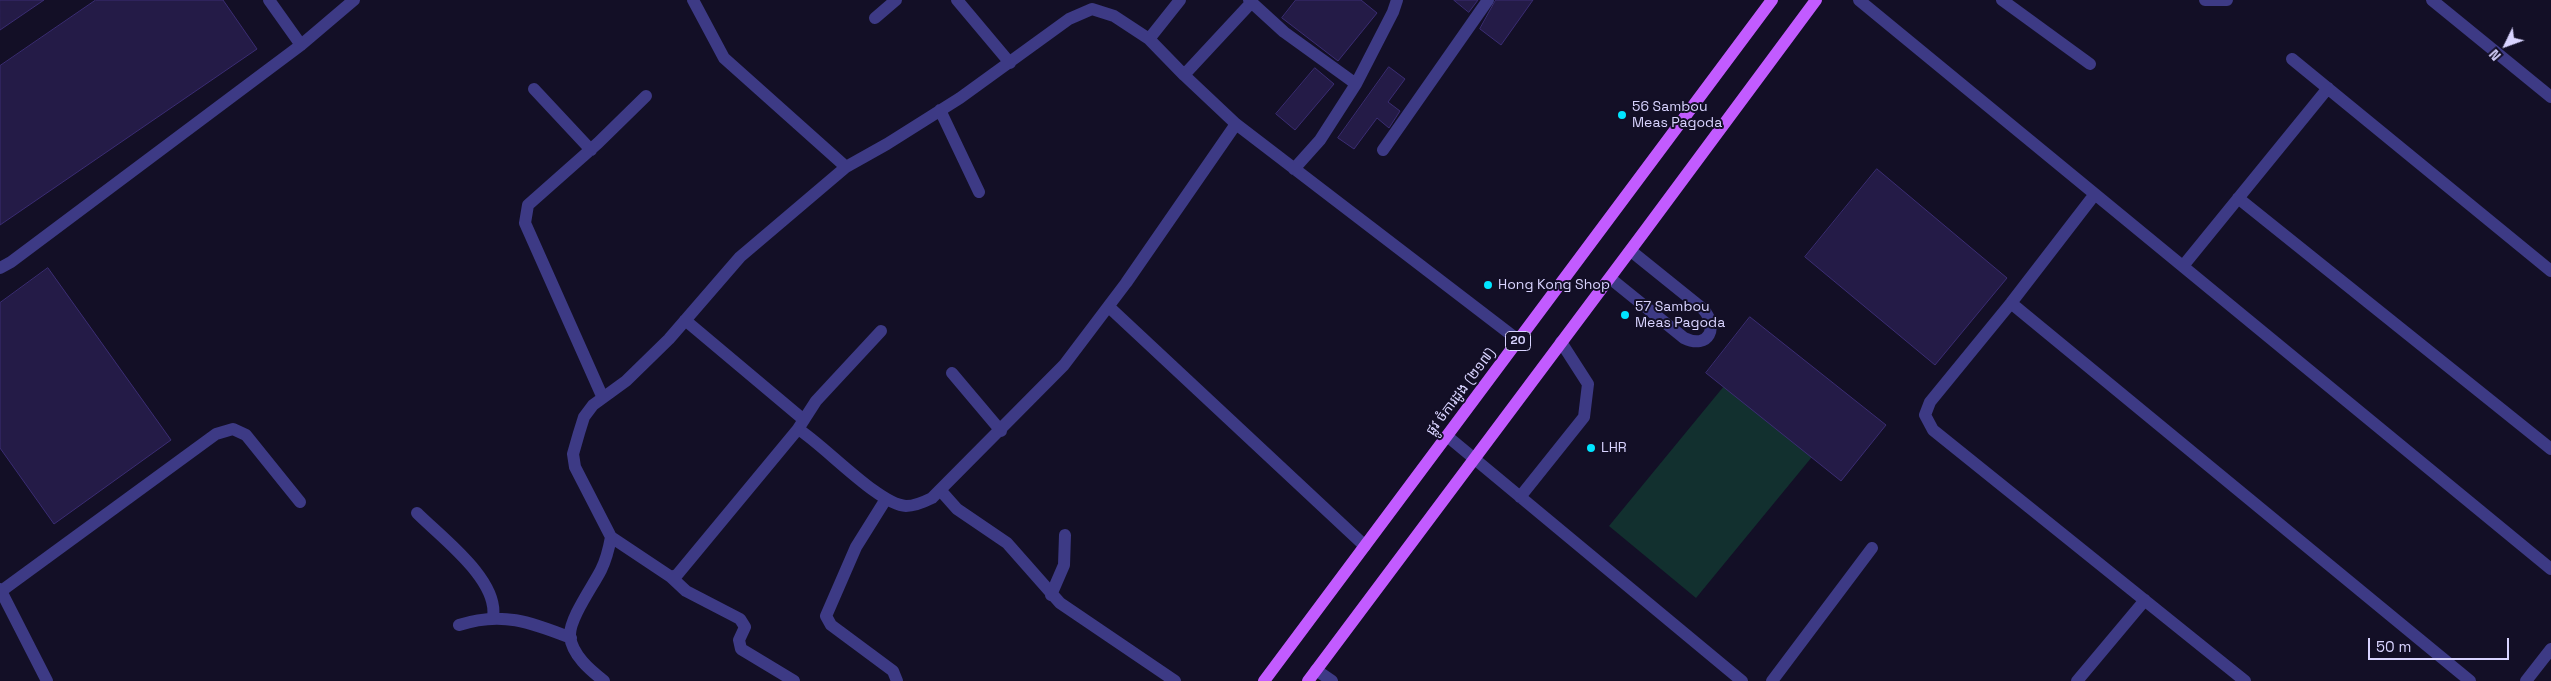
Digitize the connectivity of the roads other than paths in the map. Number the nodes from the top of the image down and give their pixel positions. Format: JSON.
{"nodes":[{"id":1,"x":269,"y":0,"type":"edge"},
{"id":2,"x":354,"y":0,"type":"edge"},
{"id":3,"x":693,"y":0,"type":"edge"},
{"id":4,"x":896,"y":0,"type":"edge"},
{"id":5,"x":957,"y":0,"type":"edge"},
{"id":6,"x":1180,"y":0,"type":"edge"},
{"id":7,"x":1397,"y":0,"type":"edge"},
{"id":8,"x":1488,"y":0,"type":"edge"},
{"id":9,"x":1772,"y":0,"type":"edge"},
{"id":10,"x":1816,"y":0,"type":"edge"},
{"id":11,"x":1859,"y":0,"type":"edge"},
{"id":12,"x":2002,"y":0,"type":"edge"},
{"id":13,"x":2204,"y":0,"type":"edge"},
{"id":14,"x":2228,"y":0,"type":"edge"},
{"id":15,"x":2432,"y":0,"type":"edge"},
{"id":16,"x":1250,"y":1,"type":"edge"},
{"id":17,"x":1089,"y":5,"type":"edge"},
{"id":18,"x":875,"y":18,"type":"dead end"},
{"id":19,"x":1149,"y":39,"type":"junction"},
{"id":20,"x":301,"y":45,"type":"junction"},
{"id":21,"x":2292,"y":59,"type":"dead end"},
{"id":22,"x":1010,"y":63,"type":"junction"},
{"id":23,"x":2090,"y":64,"type":"dead end"},
{"id":24,"x":1184,"y":75,"type":"junction"},
{"id":25,"x":1356,"y":84,"type":"junction"},
{"id":26,"x":2328,"y":88,"type":"junction"},
{"id":27,"x":534,"y":89,"type":"dead end"},
{"id":28,"x":646,"y":96,"type":"dead end"},
{"id":29,"x":2551,"y":96,"type":"edge"},
{"id":30,"x":940,"y":110,"type":"junction"},
{"id":31,"x":1236,"y":124,"type":"junction"},
{"id":32,"x":591,"y":150,"type":"junction"},
{"id":33,"x":1383,"y":150,"type":"dead end"},
{"id":34,"x":846,"y":167,"type":"junction"},
{"id":35,"x":1294,"y":169,"type":"junction"},
{"id":36,"x":979,"y":192,"type":"dead end"},
{"id":37,"x":2094,"y":194,"type":"junction"},
{"id":38,"x":2238,"y":198,"type":"junction"},
{"id":39,"x":1631,"y":251,"type":"junction"},
{"id":40,"x":2183,"y":266,"type":"junction"},
{"id":41,"x":0,"y":268,"type":"edge"},
{"id":42,"x":2551,"y":271,"type":"edge"},
{"id":43,"x":1611,"y":278,"type":"junction"},
{"id":44,"x":2011,"y":303,"type":"junction"},
{"id":45,"x":1109,"y":307,"type":"junction"},
{"id":46,"x":685,"y":320,"type":"junction"},
{"id":47,"x":881,"y":331,"type":"dead end"},
{"id":48,"x":1518,"y":340,"type":"junction"},
{"id":49,"x":1561,"y":342,"type":"junction"},
{"id":50,"x":952,"y":373,"type":"dead end"},
{"id":51,"x":602,"y":396,"type":"junction"},
{"id":52,"x":801,"y":425,"type":"junction"},
{"id":53,"x":1001,"y":431,"type":"junction"},
{"id":54,"x":1447,"y":436,"type":"junction"},
{"id":55,"x":2551,"y":449,"type":"edge"},
{"id":56,"x":1474,"y":458,"type":"junction"},
{"id":57,"x":941,"y":491,"type":"junction"},
{"id":58,"x":1520,"y":497,"type":"junction"},
{"id":59,"x":886,"y":499,"type":"junction"},
{"id":60,"x":300,"y":502,"type":"dead end"},
{"id":61,"x":417,"y":513,"type":"dead end"},
{"id":62,"x":1065,"y":535,"type":"dead end"},
{"id":63,"x":612,"y":537,"type":"junction"},
{"id":64,"x":1364,"y":546,"type":"junction"},
{"id":65,"x":1872,"y":548,"type":"dead end"},
{"id":66,"x":2551,"y":569,"type":"edge"},
{"id":67,"x":671,"y":577,"type":"junction"},
{"id":68,"x":0,"y":591,"type":"edge"},
{"id":69,"x":1051,"y":595,"type":"junction"},
{"id":70,"x":2144,"y":600,"type":"junction"},
{"id":71,"x":493,"y":617,"type":"junction"},
{"id":72,"x":459,"y":625,"type":"dead end"},
{"id":73,"x":570,"y":638,"type":"junction"},
{"id":74,"x":2551,"y":649,"type":"edge"},
{"id":75,"x":1316,"y":670,"type":"junction"},
{"id":76,"x":781,"y":678,"type":"edge"},
{"id":77,"x":47,"y":681,"type":"edge"},
{"id":78,"x":604,"y":681,"type":"edge"},
{"id":79,"x":794,"y":681,"type":"edge"},
{"id":80,"x":897,"y":681,"type":"edge"},
{"id":81,"x":1175,"y":681,"type":"edge"},
{"id":82,"x":1264,"y":681,"type":"edge"},
{"id":83,"x":1308,"y":681,"type":"edge"},
{"id":84,"x":1332,"y":681,"type":"edge"},
{"id":85,"x":1742,"y":681,"type":"edge"},
{"id":86,"x":1772,"y":681,"type":"edge"},
{"id":87,"x":2077,"y":681,"type":"edge"},
{"id":88,"x":2245,"y":681,"type":"edge"},
{"id":89,"x":2470,"y":681,"type":"edge"},
{"id":90,"x":2526,"y":681,"type":"edge"}],
"edges":[{"from":1,"to":20,"type":"street"},
{"from":2,"to":20,"type":"street"},
{"from":3,"to":34,"type":"street"},
{"from":4,"to":18,"type":"street"},
{"from":5,"to":22,"type":"street"},
{"from":6,"to":19,"type":"street"},
{"from":7,"to":25,"type":"street"},
{"from":8,"to":33,"type":"street"},
{"from":9,"to":48,"type":"main road","name":"ផ្លូវ ចំការដូង (២១៧)","number":"20"},
{"from":10,"to":39,"type":"main road","number":"20"},
{"from":11,"to":37,"type":"street"},
{"from":12,"to":23,"type":"street"},
{"from":13,"to":14,"type":"street"},
{"from":15,"to":29,"type":"street"},
{"from":16,"to":24,"type":"street"},
{"from":16,"to":25,"type":"street"},
{"from":17,"to":19,"type":"street"},
{"from":17,"to":22,"type":"street"},
{"from":19,"to":24,"type":"street"},
{"from":20,"to":41,"type":"street"},
{"from":21,"to":26,"type":"street"},
{"from":22,"to":30,"type":"street"},
{"from":24,"to":31,"type":"street"},
{"from":25,"to":35,"type":"street"},
{"from":26,"to":38,"type":"street"},
{"from":26,"to":42,"type":"street"},
{"from":27,"to":32,"type":"street"},
{"from":28,"to":32,"type":"street"},
{"from":30,"to":34,"type":"street"},
{"from":30,"to":36,"type":"street"},
{"from":31,"to":35,"type":"street"},
{"from":31,"to":45,"type":"street"},
{"from":32,"to":51,"type":"street"},
{"from":34,"to":46,"type":"street"},
{"from":35,"to":48,"type":"street"},
{"from":37,"to":40,"type":"street"},
{"from":37,"to":44,"type":"street"},
{"from":38,"to":40,"type":"street"},
{"from":38,"to":55,"type":"street"},
{"from":39,"to":43,"type":"main road","number":"20"},
{"from":39,"to":43,"type":"street"},
{"from":40,"to":66,"type":"street"},
{"from":43,"to":49,"type":"main road","number":"20"},
{"from":44,"to":70,"type":"street"},
{"from":44,"to":89,"type":"street"},
{"from":45,"to":53,"type":"street"},
{"from":45,"to":64,"type":"street"},
{"from":46,"to":51,"type":"street"},
{"from":46,"to":52,"type":"street"},
{"from":47,"to":52,"type":"street"},
{"from":48,"to":54,"type":"main road","name":"ផ្លូវ ចំការដូង (២១៧)","number":"20"},
{"from":49,"to":56,"type":"main road","number":"20"},
{"from":49,"to":58,"type":"street"},
{"from":50,"to":53,"type":"street"},
{"from":51,"to":63,"type":"street"},
{"from":52,"to":59,"type":"street"},
{"from":52,"to":67,"type":"street"},
{"from":53,"to":57,"type":"street"},
{"from":54,"to":56,"type":"street"},
{"from":54,"to":64,"type":"main road","name":"ផ្លូវ ចំការដូង (២១៧)","number":"20"},
{"from":56,"to":58,"type":"street"},
{"from":56,"to":75,"type":"main road","number":"20"},
{"from":57,"to":59,"type":"street"},
{"from":57,"to":69,"type":"street"},
{"from":58,"to":85,"type":"street"},
{"from":59,"to":80,"type":"street"},
{"from":60,"to":68,"type":"street"},
{"from":61,"to":71,"type":"street"},
{"from":62,"to":69,"type":"street"},
{"from":63,"to":67,"type":"street"},
{"from":63,"to":73,"type":"street"},
{"from":64,"to":82,"type":"main road","name":"ផ្លូវ ចំការដូង (២១៧)","number":"20"},
{"from":65,"to":86,"type":"street"},
{"from":67,"to":76,"type":"street"},
{"from":68,"to":77,"type":"street"},
{"from":69,"to":81,"type":"street"},
{"from":70,"to":87,"type":"street"},
{"from":70,"to":88,"type":"street"},
{"from":71,"to":72,"type":"street"},
{"from":71,"to":73,"type":"street"},
{"from":73,"to":78,"type":"street"},
{"from":74,"to":90,"type":"street"},
{"from":75,"to":83,"type":"main road","number":"20"},
{"from":75,"to":84,"type":"street"},
{"from":76,"to":79,"type":"street"}]}
